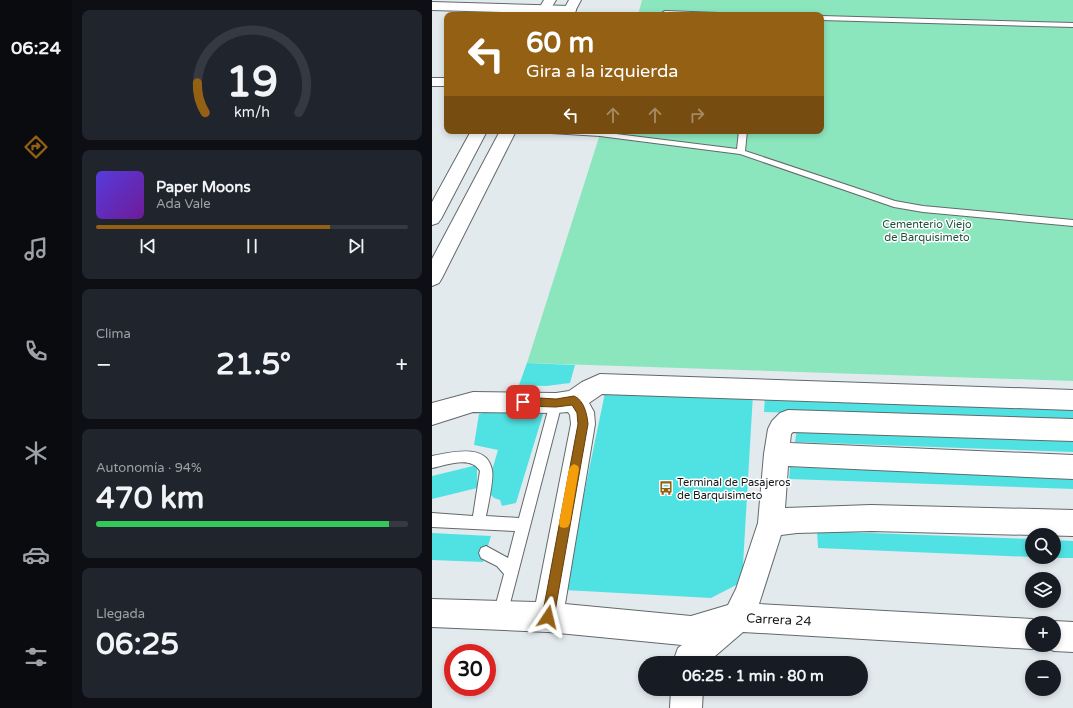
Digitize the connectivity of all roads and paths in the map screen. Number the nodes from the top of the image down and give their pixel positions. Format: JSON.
{"nodes":[{"id":1,"x":432,"y":6,"type":"edge"},
{"id":2,"x":545,"y":8,"type":"edge"},
{"id":3,"x":571,"y":8,"type":"edge"},
{"id":4,"x":824,"y":18,"type":"edge"},
{"id":5,"x":1073,"y":25,"type":"edge"},
{"id":6,"x":432,"y":82,"type":"edge"},
{"id":7,"x":444,"y":82,"type":"edge"},
{"id":8,"x":477,"y":134,"type":"edge"},
{"id":9,"x":506,"y":134,"type":"edge"},
{"id":10,"x":600,"y":134,"type":"edge"},
{"id":11,"x":743,"y":134,"type":"edge"},
{"id":12,"x":741,"y":152,"type":"junction"},
{"id":13,"x":432,"y":219,"type":"edge"},
{"id":14,"x":1073,"y":223,"type":"edge"},
{"id":15,"x":434,"y":271,"type":"edge"},
{"id":16,"x":1073,"y":400,"type":"edge"},
{"id":17,"x":565,"y":402,"type":"junction"},
{"id":18,"x":432,"y":414,"type":"edge"},
{"id":19,"x":1073,"y":430,"type":"edge"},
{"id":20,"x":776,"y":454,"type":"junction"},
{"id":21,"x":432,"y":462,"type":"edge"},
{"id":22,"x":1073,"y":467,"type":"edge"},
{"id":23,"x":432,"y":520,"type":"edge"},
{"id":24,"x":479,"y":523,"type":"junction"},
{"id":25,"x":772,"y":523,"type":"junction"},
{"id":26,"x":1073,"y":523,"type":"edge"},
{"id":27,"x":524,"y":525,"type":"junction"},
{"id":28,"x":486,"y":553,"type":"dead end"},
{"id":29,"x":511,"y":572,"type":"junction"},
{"id":30,"x":432,"y":613,"type":"edge"},
{"id":31,"x":500,"y":615,"type":"junction"},
{"id":32,"x":548,"y":617,"type":"junction"},
{"id":33,"x":738,"y":617,"type":"junction"},
{"id":34,"x":1025,"y":634,"type":"edge"},
{"id":35,"x":1061,"y":636,"type":"edge"},
{"id":36,"x":1073,"y":637,"type":"edge"},
{"id":37,"x":690,"y":651,"type":"edge"},
{"id":38,"x":687,"y":696,"type":"edge"},
{"id":39,"x":686,"y":708,"type":"edge"}],
"edges":[{"from":1,"to":2,"type":"street"},
{"from":2,"to":3,"type":"street"},
{"from":4,"to":5,"type":"lane"},
{"from":6,"to":7,"type":"street"},
{"from":8,"to":13,"type":"street"},
{"from":9,"to":15,"type":"street"},
{"from":10,"to":12,"type":"lane"},
{"from":11,"to":12,"type":"lane"},
{"from":12,"to":14,"type":"lane"},
{"from":16,"to":17,"type":"street"},
{"from":17,"to":18,"type":"street"},
{"from":17,"to":27,"type":"lane"},
{"from":17,"to":32,"type":"street"},
{"from":19,"to":20,"type":"street"},
{"from":20,"to":22,"type":"street"},
{"from":20,"to":25,"type":"street"},
{"from":21,"to":24,"type":"lane"},
{"from":23,"to":24,"type":"lane"},
{"from":24,"to":27,"type":"lane"},
{"from":25,"to":26,"type":"street"},
{"from":25,"to":33,"type":"street"},
{"from":27,"to":29,"type":"lane"},
{"from":28,"to":29,"type":"lane"},
{"from":29,"to":31,"type":"lane"},
{"from":30,"to":31,"type":"street","name":"Carrera 24"},
{"from":31,"to":32,"type":"street","name":"Carrera 24"},
{"from":32,"to":37,"type":"street","name":"Carrera 24"},
{"from":33,"to":34,"type":"street","name":"Carrera 24"},
{"from":33,"to":37,"type":"street","name":"Carrera 24"},
{"from":35,"to":36,"type":"street"},
{"from":38,"to":39,"type":"street"}]}
